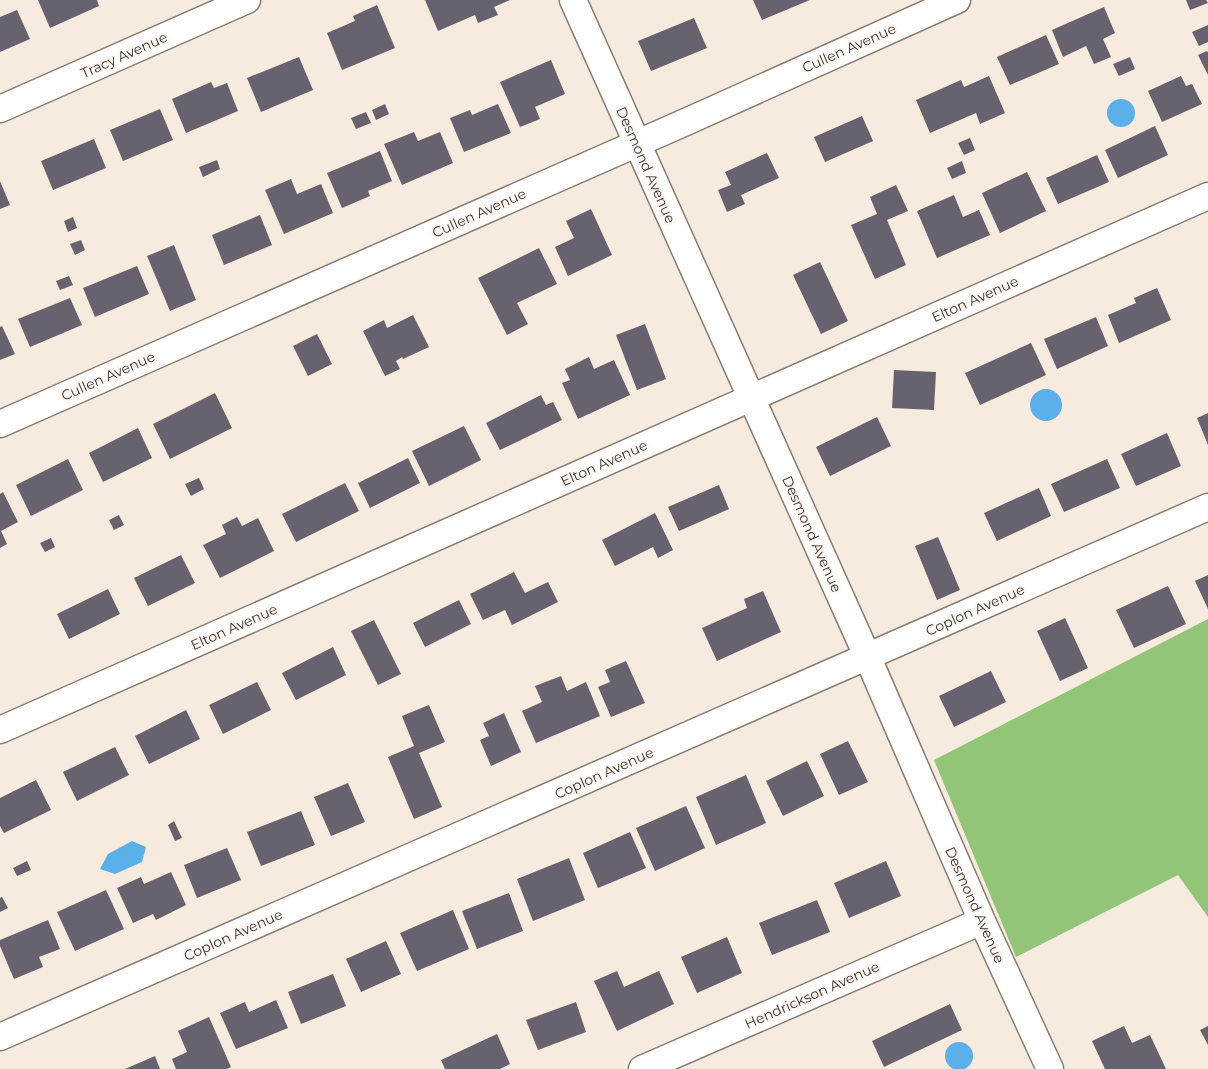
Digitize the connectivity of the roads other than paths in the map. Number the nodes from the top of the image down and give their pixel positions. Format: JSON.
{"nodes":[{"id":1,"x":247,"y":0,"type":"edge"},
{"id":2,"x":573,"y":0,"type":"edge"},
{"id":3,"x":957,"y":0,"type":"edge"},
{"id":4,"x":0,"y":109,"type":"edge"},
{"id":5,"x":636,"y":144,"type":"junction"},
{"id":6,"x":1208,"y":196,"type":"edge"},
{"id":7,"x":750,"y":399,"type":"junction"},
{"id":8,"x":0,"y":424,"type":"edge"},
{"id":9,"x":1208,"y":507,"type":"edge"},
{"id":10,"x":868,"y":658,"type":"junction"},
{"id":11,"x":0,"y":730,"type":"edge"},
{"id":12,"x":982,"y":921,"type":"junction"},
{"id":13,"x":0,"y":1037,"type":"edge"},
{"id":14,"x":642,"y":1069,"type":"edge"},
{"id":15,"x":1050,"y":1069,"type":"edge"}],
"edges":[{"from":1,"to":4,"type":"street","name":"Tracy Avenue"},
{"from":2,"to":5,"type":"street","name":"Desmond Avenue"},
{"from":3,"to":5,"type":"street","name":"Cullen Avenue"},
{"from":5,"to":7,"type":"street","name":"Desmond Avenue"},
{"from":5,"to":8,"type":"street","name":"Cullen Avenue"},
{"from":6,"to":7,"type":"street","name":"Elton Avenue"},
{"from":7,"to":10,"type":"street","name":"Desmond Avenue"},
{"from":7,"to":11,"type":"street","name":"Elton Avenue"},
{"from":9,"to":10,"type":"street","name":"Coplon Avenue"},
{"from":10,"to":12,"type":"street","name":"Desmond Avenue"},
{"from":10,"to":13,"type":"street","name":"Coplon Avenue"},
{"from":12,"to":14,"type":"street","name":"Hendrickson Avenue"},
{"from":12,"to":15,"type":"street","name":"Desmond Avenue"}]}
